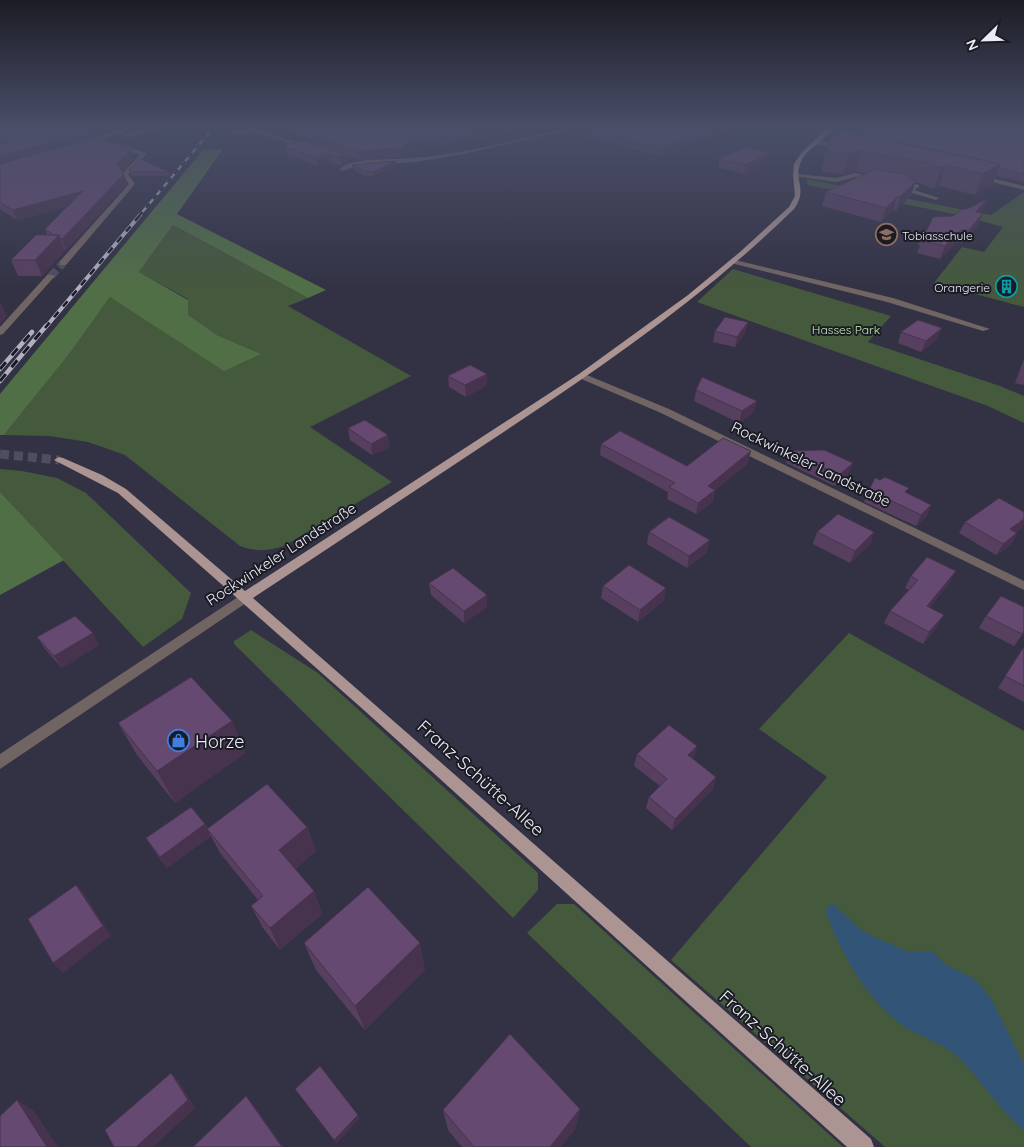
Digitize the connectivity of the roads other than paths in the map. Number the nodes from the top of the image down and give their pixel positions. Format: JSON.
{"nodes":[{"id":1,"x":130,"y":181,"type":"edge"},
{"id":2,"x":798,"y":181,"type":"edge"},
{"id":3,"x":898,"y":181,"type":"edge"},
{"id":4,"x":993,"y":181,"type":"edge"},
{"id":5,"x":1024,"y":188,"type":"edge"},
{"id":6,"x":936,"y":198,"type":"dead end"},
{"id":7,"x":734,"y":261,"type":"junction"},
{"id":8,"x":62,"y":263,"type":"tunnel mouth"},
{"id":9,"x":51,"y":276,"type":"tunnel mouth"},
{"id":10,"x":986,"y":329,"type":"dead end"},
{"id":11,"x":0,"y":332,"type":"edge"},
{"id":12,"x":582,"y":376,"type":"junction"},
{"id":13,"x":59,"y":460,"type":"tunnel mouth"},
{"id":14,"x":1024,"y":586,"type":"edge"},
{"id":15,"x":244,"y":598,"type":"junction"},
{"id":16,"x":0,"y":762,"type":"edge"},
{"id":17,"x":863,"y":1147,"type":"edge"}],
"edges":[{"from":1,"to":8,"type":"street"},
{"from":2,"to":7,"type":"main road","name":"Rockwinkeler Landstraße"},
{"from":3,"to":6,"type":"street"},
{"from":4,"to":5,"type":"street"},
{"from":7,"to":10,"type":"street"},
{"from":7,"to":12,"type":"main road","name":"Rockwinkeler Landstraße"},
{"from":9,"to":11,"type":"street"},
{"from":12,"to":14,"type":"street","name":"Rockwinkeler Landstraße"},
{"from":12,"to":15,"type":"main road","name":"Rockwinkeler Landstraße"},
{"from":13,"to":15,"type":"main road","name":"Franz-Schütte-Allee"},
{"from":15,"to":16,"type":"street","name":"Rockwinkeler Landstraße"},
{"from":15,"to":17,"type":"main road","name":"Franz-Schütte-Allee"}]}
